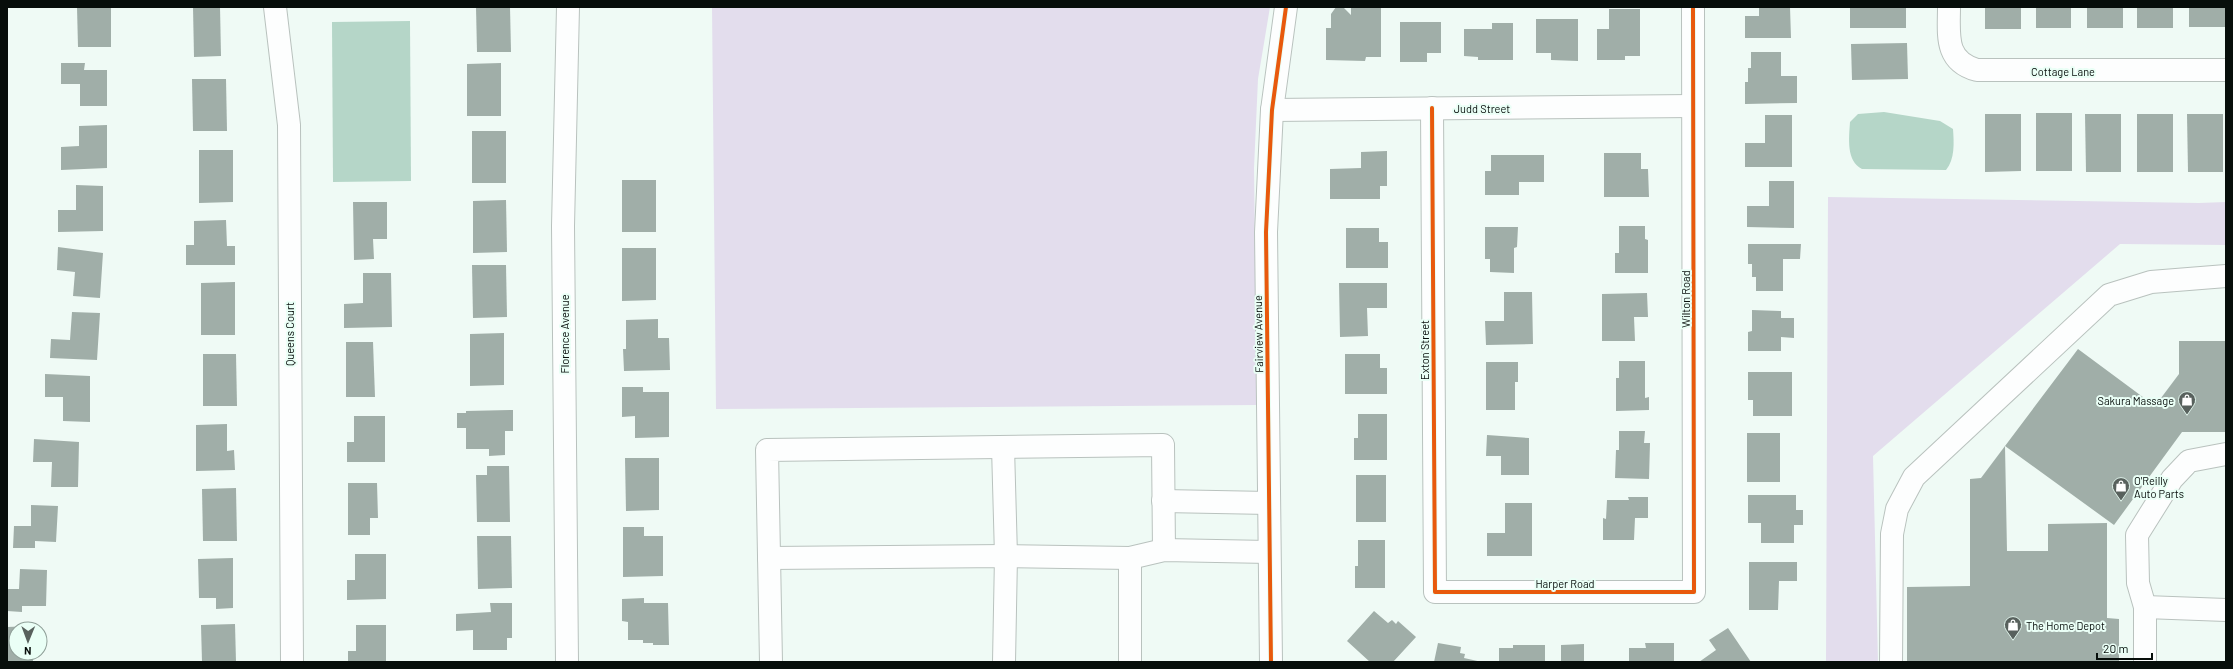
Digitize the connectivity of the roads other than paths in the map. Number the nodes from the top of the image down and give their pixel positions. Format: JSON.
{"nodes":[{"id":1,"x":275,"y":7,"type":"edge"},
{"id":2,"x":568,"y":7,"type":"edge"},
{"id":3,"x":1286,"y":7,"type":"edge"},
{"id":4,"x":1693,"y":7,"type":"edge"},
{"id":5,"x":1949,"y":7,"type":"edge"},
{"id":6,"x":2226,"y":70,"type":"edge"},
{"id":7,"x":1693,"y":106,"type":"junction"},
{"id":8,"x":1432,"y":108,"type":"junction"},
{"id":9,"x":1272,"y":110,"type":"junction"},
{"id":10,"x":2226,"y":276,"type":"edge"},
{"id":11,"x":1003,"y":447,"type":"junction"},
{"id":12,"x":2226,"y":454,"type":"edge"},
{"id":13,"x":1163,"y":501,"type":"junction"},
{"id":14,"x":1269,"y":503,"type":"junction"},
{"id":15,"x":1164,"y":550,"type":"junction"},
{"id":16,"x":1270,"y":552,"type":"junction"},
{"id":17,"x":1006,"y":556,"type":"junction"},
{"id":18,"x":769,"y":558,"type":"junction"},
{"id":19,"x":1130,"y":558,"type":"junction"},
{"id":20,"x":1435,"y":592,"type":"joint"},
{"id":21,"x":1694,"y":592,"type":"joint"},
{"id":22,"x":2145,"y":607,"type":"junction"},
{"id":23,"x":2226,"y":610,"type":"edge"},
{"id":24,"x":292,"y":662,"type":"edge"},
{"id":25,"x":566,"y":662,"type":"edge"},
{"id":26,"x":771,"y":662,"type":"edge"},
{"id":27,"x":1004,"y":662,"type":"edge"},
{"id":28,"x":1130,"y":662,"type":"edge"},
{"id":29,"x":1271,"y":662,"type":"edge"},
{"id":30,"x":1891,"y":662,"type":"edge"},
{"id":31,"x":2145,"y":662,"type":"edge"}],
"edges":[{"from":1,"to":24,"type":"street","name":"Queens Court"},
{"from":2,"to":25,"type":"street","name":"Florence Avenue"},
{"from":3,"to":9,"type":"street","name":"Fairview Avenue"},
{"from":4,"to":7,"type":"street","name":"Wilton Road"},
{"from":5,"to":6,"type":"street","name":"Cottage Lane"},
{"from":7,"to":8,"type":"street","name":"Judd Street"},
{"from":7,"to":21,"type":"street","name":"Wilton Road"},
{"from":8,"to":9,"type":"street","name":"Judd Street"},
{"from":8,"to":20,"type":"street","name":"Exton Street"},
{"from":9,"to":14,"type":"street","name":"Fairview Avenue"},
{"from":10,"to":30,"type":"street"},
{"from":11,"to":13,"type":"street"},
{"from":11,"to":17,"type":"street"},
{"from":11,"to":18,"type":"street"},
{"from":12,"to":22,"type":"street"},
{"from":13,"to":14,"type":"street"},
{"from":13,"to":15,"type":"street"},
{"from":14,"to":16,"type":"street","name":"Fairview Avenue"},
{"from":15,"to":16,"type":"street"},
{"from":15,"to":19,"type":"street"},
{"from":16,"to":29,"type":"street","name":"Fairview Avenue"},
{"from":17,"to":18,"type":"street"},
{"from":17,"to":19,"type":"street"},
{"from":17,"to":27,"type":"street"},
{"from":18,"to":26,"type":"street"},
{"from":19,"to":28,"type":"street"},
{"from":20,"to":21,"type":"street","name":"Harper Road"},
{"from":22,"to":23,"type":"street"},
{"from":22,"to":31,"type":"street"}]}
